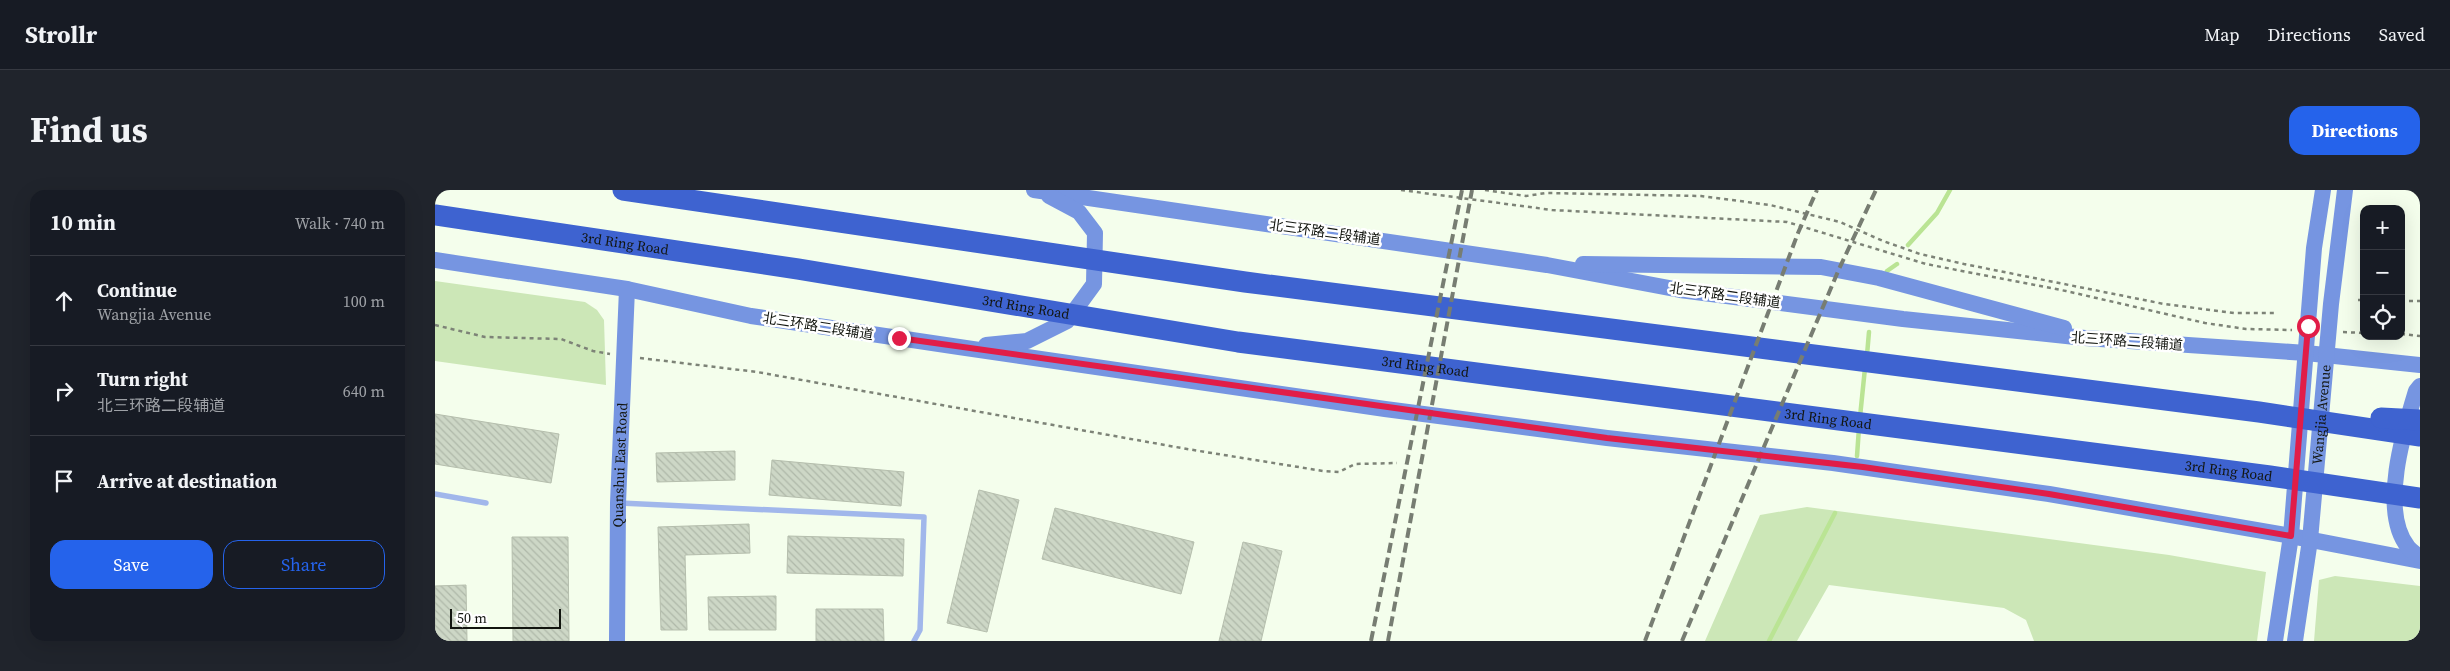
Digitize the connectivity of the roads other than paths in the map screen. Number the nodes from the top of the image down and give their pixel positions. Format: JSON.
{"nodes":[{"id":1,"x":623,"y":190,"type":"edge"},
{"id":2,"x":1033,"y":190,"type":"edge"},
{"id":3,"x":2323,"y":190,"type":"edge"},
{"id":4,"x":2345,"y":190,"type":"edge"},
{"id":5,"x":1038,"y":191,"type":"edge"},
{"id":6,"x":440,"y":217,"type":"edge"},
{"id":7,"x":435,"y":260,"type":"edge"},
{"id":8,"x":1547,"y":265,"type":"junction"},
{"id":9,"x":627,"y":289,"type":"junction"},
{"id":10,"x":2107,"y":340,"type":"junction"},
{"id":11,"x":959,"y":347,"type":"junction"},
{"id":12,"x":2306,"y":353,"type":"junction"},
{"id":13,"x":2326,"y":355,"type":"junction"},
{"id":14,"x":2420,"y":365,"type":"edge"},
{"id":15,"x":2420,"y":386,"type":"edge"},
{"id":16,"x":2259,"y":412,"type":"junction"},
{"id":17,"x":2420,"y":420,"type":"edge"},
{"id":18,"x":2420,"y":436,"type":"edge"},
{"id":19,"x":435,"y":494,"type":"edge"},
{"id":20,"x":2420,"y":498,"type":"edge"},
{"id":21,"x":486,"y":503,"type":"dead end"},
{"id":22,"x":618,"y":503,"type":"junction"},
{"id":23,"x":2291,"y":536,"type":"junction"},
{"id":24,"x":2310,"y":540,"type":"junction"},
{"id":25,"x":2420,"y":557,"type":"edge"},
{"id":26,"x":2420,"y":561,"type":"edge"},
{"id":27,"x":617,"y":641,"type":"edge"},
{"id":28,"x":914,"y":641,"type":"edge"},
{"id":29,"x":2275,"y":641,"type":"edge"},
{"id":30,"x":2295,"y":641,"type":"edge"}],
"edges":[{"from":1,"to":16,"type":"highway"},
{"from":2,"to":5,"type":"main road","name":"北三环路二段辅道"},
{"from":3,"to":12,"type":"main road","name":"Wangjia Avenue"},
{"from":4,"to":13,"type":"main road","name":"Wangjia Avenue"},
{"from":5,"to":8,"type":"main road","name":"北三环路二段辅道"},
{"from":5,"to":11,"type":"main road"},
{"from":6,"to":20,"type":"highway","name":"3rd Ring Road"},
{"from":7,"to":9,"type":"main road","name":"北三环路二段辅道"},
{"from":8,"to":10,"type":"main road","name":"北三环路二段辅道"},
{"from":8,"to":10,"type":"main road"},
{"from":9,"to":11,"type":"main road","name":"北三环路二段辅道"},
{"from":9,"to":22,"type":"main road","name":"Quanshui East Road"},
{"from":10,"to":12,"type":"main road","name":"北三环路二段辅道"},
{"from":11,"to":23,"type":"main road","name":"北三环路二段辅道"},
{"from":12,"to":13,"type":"main road","name":"北三环路二段辅道"},
{"from":12,"to":23,"type":"main road","name":"Wangjia Avenue"},
{"from":13,"to":14,"type":"main road","name":"北三环路二段辅道"},
{"from":13,"to":24,"type":"main road","name":"Wangjia Avenue"},
{"from":15,"to":25,"type":"main road"},
{"from":16,"to":17,"type":"highway"},
{"from":16,"to":18,"type":"highway"},
{"from":19,"to":21,"type":"lane"},
{"from":22,"to":27,"type":"main road","name":"Quanshui East Road"},
{"from":22,"to":28,"type":"lane"},
{"from":23,"to":24,"type":"main road","name":"北三环路二段辅道"},
{"from":23,"to":29,"type":"main road","name":"Wangjia Avenue"},
{"from":24,"to":26,"type":"main road","name":"北三环路二段辅道"},
{"from":24,"to":30,"type":"main road","name":"Wangjia Avenue"}]}
